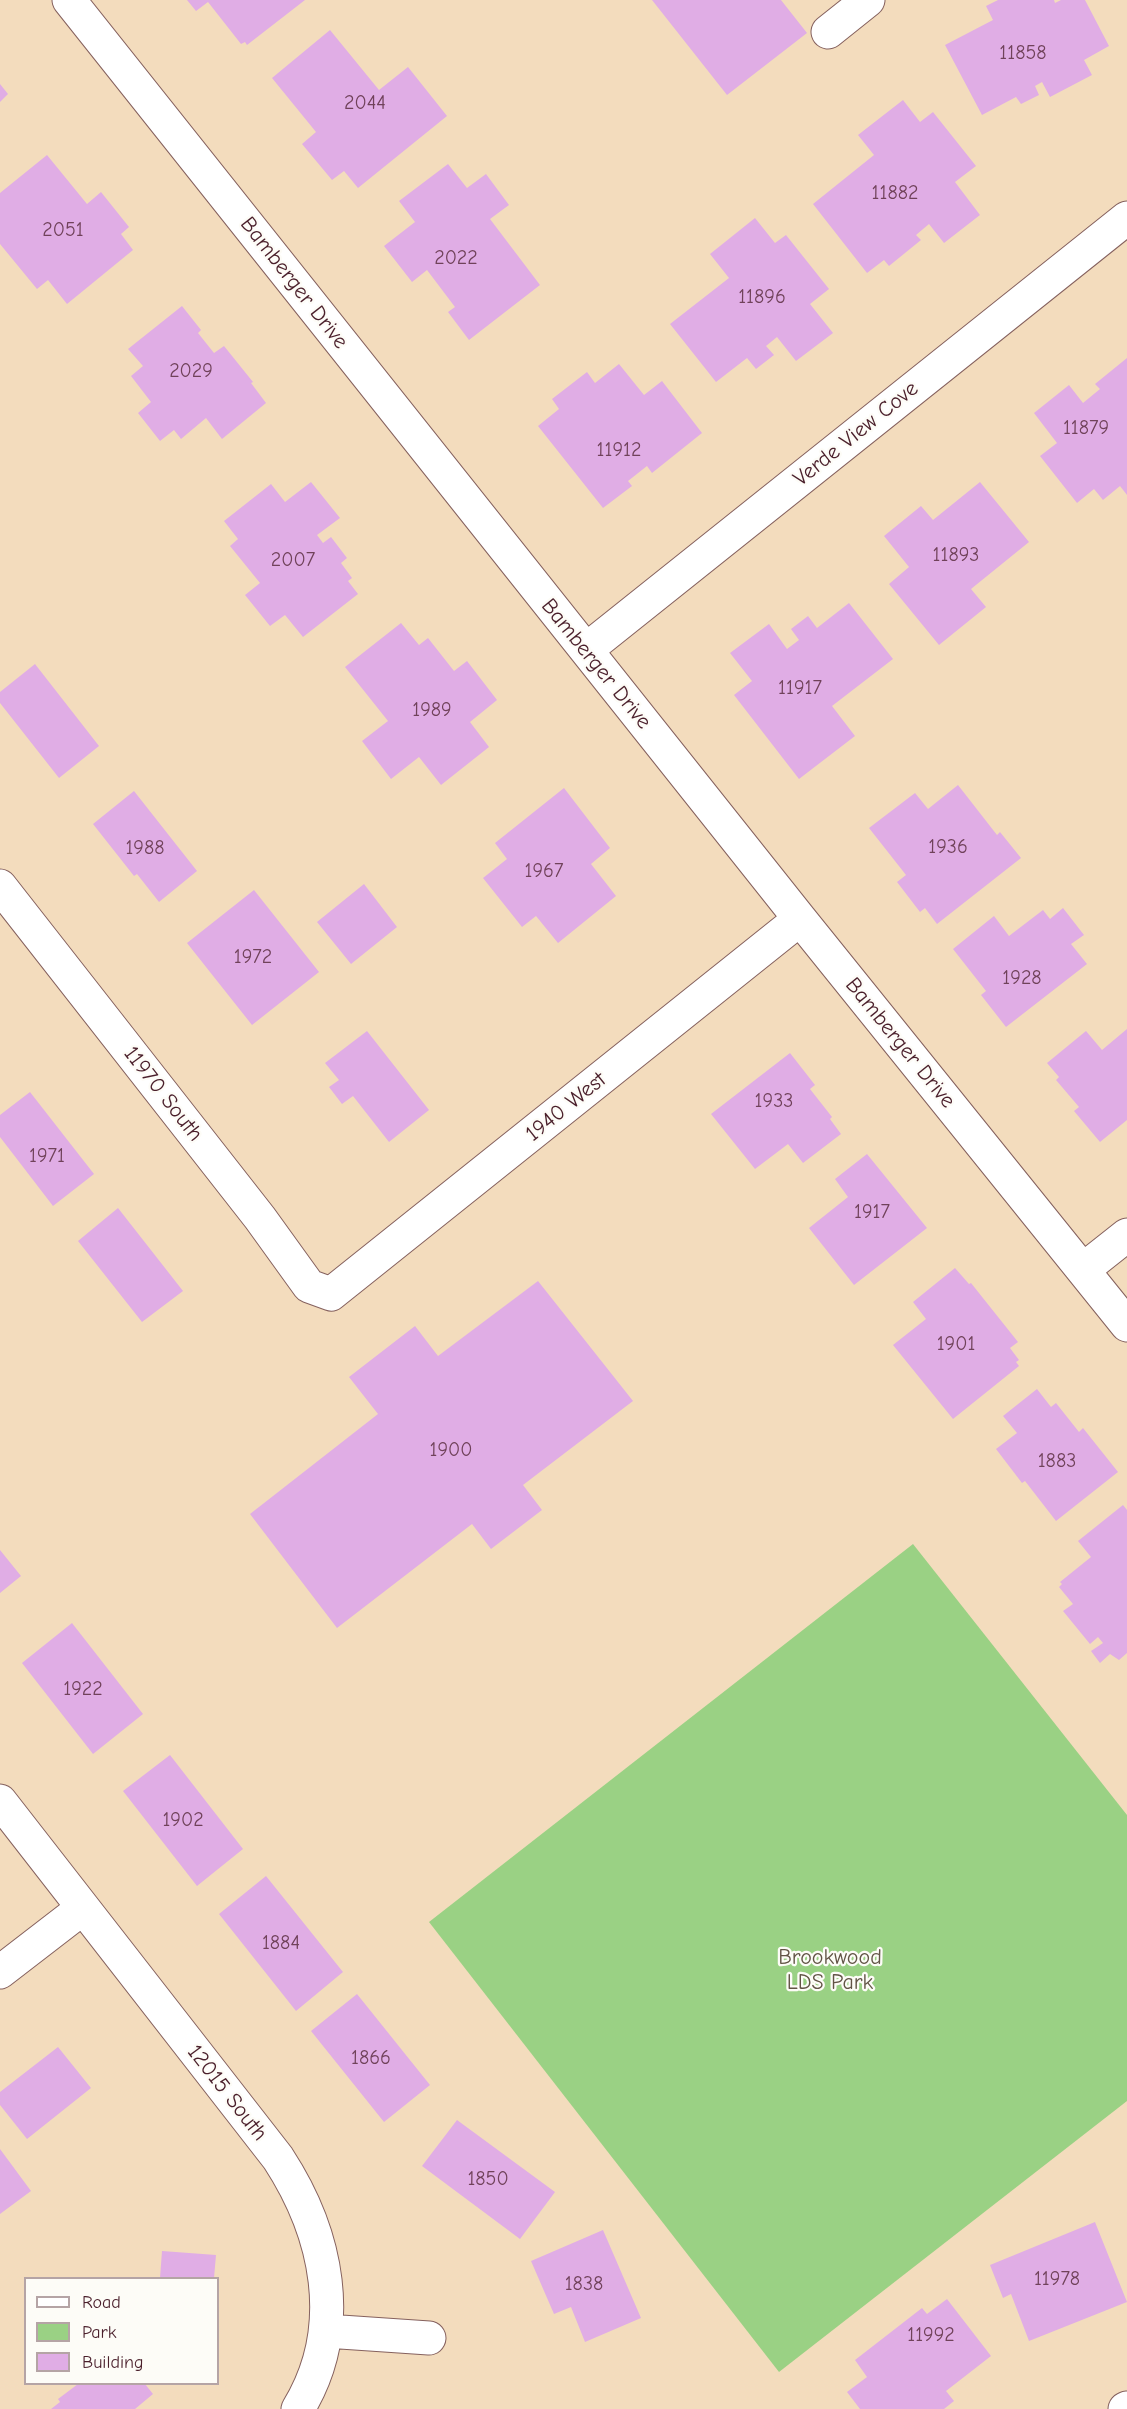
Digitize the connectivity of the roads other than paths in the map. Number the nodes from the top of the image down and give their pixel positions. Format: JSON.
{"nodes":[{"id":1,"x":69,"y":0,"type":"edge"},
{"id":2,"x":868,"y":0,"type":"edge"},
{"id":3,"x":828,"y":32,"type":"dead end"},
{"id":4,"x":1127,"y":218,"type":"edge"},
{"id":5,"x":586,"y":651,"type":"junction"},
{"id":6,"x":0,"y":886,"type":"edge"},
{"id":7,"x":800,"y":920,"type":"junction"},
{"id":8,"x":1127,"y":1235,"type":"edge"},
{"id":9,"x":1084,"y":1269,"type":"junction"},
{"id":10,"x":331,"y":1294,"type":"joint"},
{"id":11,"x":1127,"y":1324,"type":"edge"},
{"id":12,"x":0,"y":1801,"type":"edge"},
{"id":13,"x":83,"y":1908,"type":"junction"},
{"id":14,"x":0,"y":1972,"type":"edge"},
{"id":15,"x":326,"y":2331,"type":"junction"},
{"id":16,"x":429,"y":2337,"type":"dead end"},
{"id":17,"x":298,"y":2409,"type":"edge"}],
"edges":[{"from":1,"to":5,"type":"street","name":"Bamberger Drive"},
{"from":2,"to":3,"type":"street"},
{"from":4,"to":5,"type":"street","name":"Verde View Cove"},
{"from":5,"to":7,"type":"street","name":"Bamberger Drive"},
{"from":6,"to":10,"type":"street","name":"11970 South"},
{"from":7,"to":9,"type":"street","name":"Bamberger Drive"},
{"from":7,"to":10,"type":"street","name":"1940 West"},
{"from":8,"to":9,"type":"street"},
{"from":9,"to":11,"type":"street","name":"Bamberger Drive"},
{"from":12,"to":13,"type":"street","name":"12015 South"},
{"from":13,"to":14,"type":"street"},
{"from":13,"to":15,"type":"street","name":"12015 South"},
{"from":15,"to":16,"type":"street"},
{"from":15,"to":17,"type":"street","name":"12015 South"}]}
